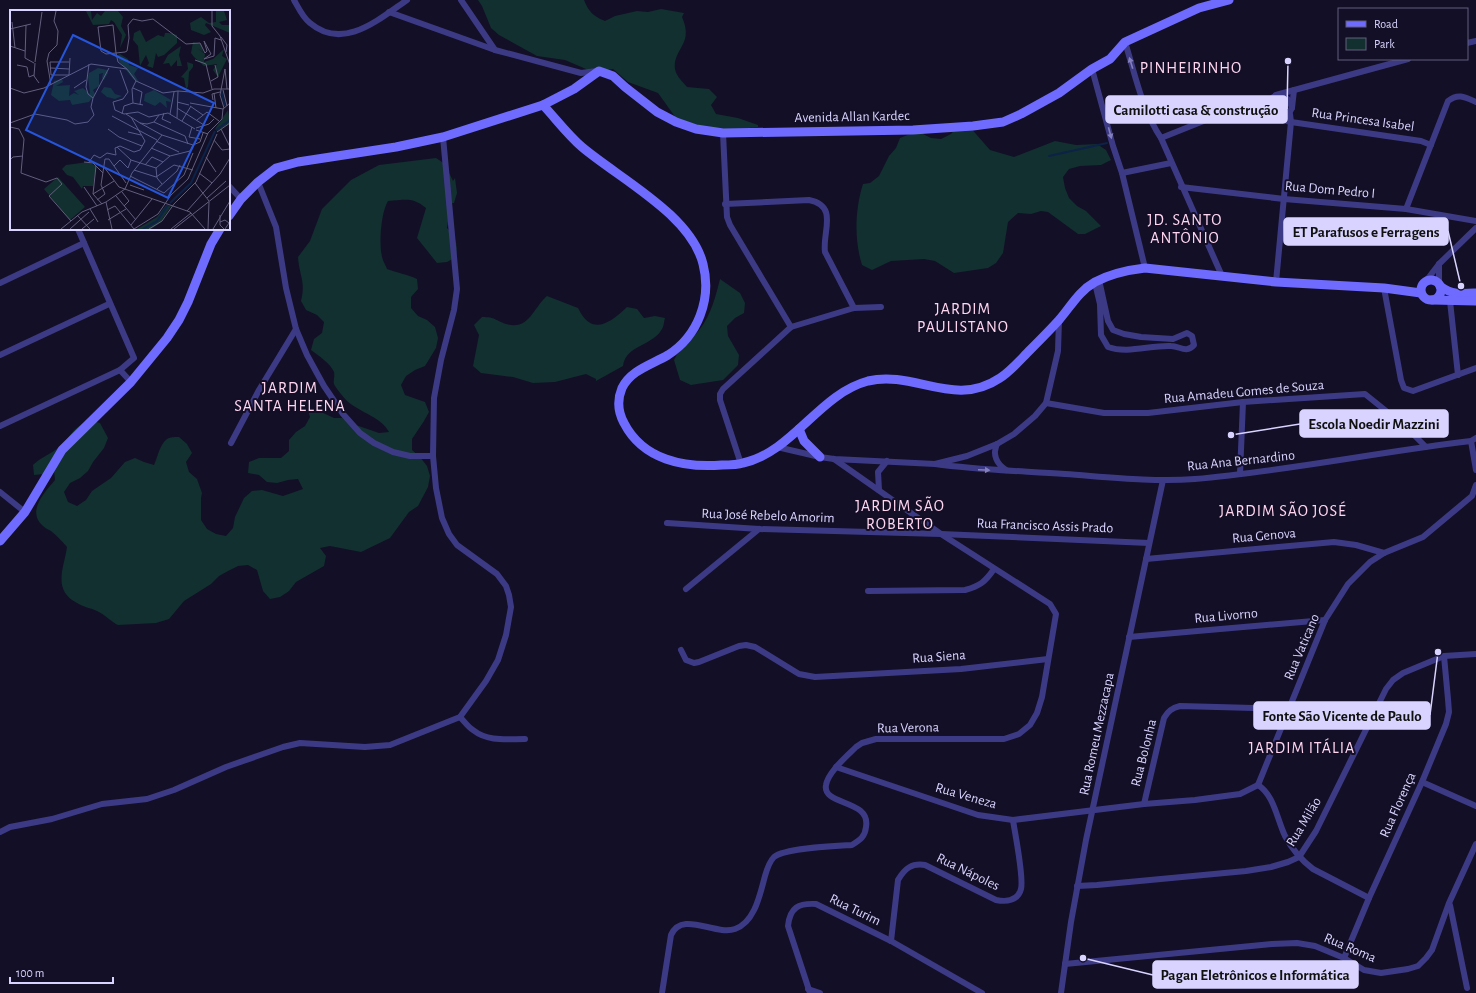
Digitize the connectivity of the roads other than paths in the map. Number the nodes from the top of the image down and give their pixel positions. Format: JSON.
{"nodes":[{"id":1,"x":294,"y":0,"type":"edge"},
{"id":2,"x":407,"y":0,"type":"edge"},
{"id":3,"x":461,"y":0,"type":"edge"},
{"id":4,"x":1229,"y":0,"type":"edge"},
{"id":5,"x":389,"y":12,"type":"junction"},
{"id":6,"x":1125,"y":42,"type":"junction"},
{"id":7,"x":495,"y":50,"type":"junction"},
{"id":8,"x":1404,"y":60,"type":"edge"},
{"id":9,"x":1092,"y":69,"type":"junction"},
{"id":10,"x":599,"y":71,"type":"junction"},
{"id":11,"x":1294,"y":90,"type":"junction"},
{"id":12,"x":1271,"y":100,"type":"junction"},
{"id":13,"x":1476,"y":102,"type":"edge"},
{"id":14,"x":543,"y":105,"type":"junction"},
{"id":15,"x":1291,"y":111,"type":"junction"},
{"id":16,"x":1253,"y":118,"type":"junction"},
{"id":17,"x":1277,"y":119,"type":"junction"},
{"id":18,"x":1185,"y":120,"type":"dead end"},
{"id":19,"x":1291,"y":122,"type":"junction"},
{"id":20,"x":723,"y":134,"type":"junction"},
{"id":21,"x":443,"y":137,"type":"junction"},
{"id":22,"x":1161,"y":138,"type":"junction"},
{"id":23,"x":1431,"y":145,"type":"junction"},
{"id":24,"x":1171,"y":163,"type":"junction"},
{"id":25,"x":1122,"y":173,"type":"junction"},
{"id":26,"x":258,"y":182,"type":"junction"},
{"id":27,"x":230,"y":187,"type":"edge"},
{"id":28,"x":1181,"y":187,"type":"junction"},
{"id":29,"x":1284,"y":199,"type":"junction"},
{"id":30,"x":241,"y":200,"type":"junction"},
{"id":31,"x":725,"y":204,"type":"junction"},
{"id":32,"x":1406,"y":209,"type":"junction"},
{"id":33,"x":230,"y":215,"type":"edge"},
{"id":34,"x":1476,"y":221,"type":"edge"},
{"id":35,"x":1476,"y":228,"type":"edge"},
{"id":36,"x":78,"y":230,"type":"edge"},
{"id":37,"x":219,"y":230,"type":"edge"},
{"id":38,"x":84,"y":243,"type":"junction"},
{"id":39,"x":1438,"y":264,"type":"junction"},
{"id":40,"x":1145,"y":268,"type":"junction"},
{"id":41,"x":1222,"y":276,"type":"junction"},
{"id":42,"x":1426,"y":281,"type":"junction"},
{"id":43,"x":1097,"y":282,"type":"junction"},
{"id":44,"x":1276,"y":282,"type":"junction"},
{"id":45,"x":0,"y":283,"type":"edge"},
{"id":46,"x":1439,"y":285,"type":"junction"},
{"id":47,"x":1384,"y":288,"type":"junction"},
{"id":48,"x":1421,"y":293,"type":"junction"},
{"id":49,"x":1476,"y":293,"type":"edge"},
{"id":50,"x":1432,"y":300,"type":"junction"},
{"id":51,"x":1450,"y":301,"type":"junction"},
{"id":52,"x":1476,"y":301,"type":"edge"},
{"id":53,"x":109,"y":304,"type":"junction"},
{"id":54,"x":881,"y":307,"type":"dead end"},
{"id":55,"x":854,"y":308,"type":"junction"},
{"id":56,"x":1059,"y":320,"type":"junction"},
{"id":57,"x":792,"y":327,"type":"junction"},
{"id":58,"x":296,"y":329,"type":"junction"},
{"id":59,"x":1113,"y":330,"type":"junction"},
{"id":60,"x":1101,"y":335,"type":"junction"},
{"id":61,"x":0,"y":355,"type":"edge"},
{"id":62,"x":134,"y":358,"type":"junction"},
{"id":63,"x":145,"y":366,"type":"junction"},
{"id":64,"x":1476,"y":368,"type":"edge"},
{"id":65,"x":120,"y":370,"type":"junction"},
{"id":66,"x":1458,"y":375,"type":"junction"},
{"id":67,"x":131,"y":382,"type":"junction"},
{"id":68,"x":1243,"y":402,"type":"junction"},
{"id":69,"x":1046,"y":403,"type":"junction"},
{"id":70,"x":0,"y":426,"type":"edge"},
{"id":71,"x":799,"y":429,"type":"junction"},
{"id":72,"x":1473,"y":440,"type":"edge"},
{"id":73,"x":231,"y":443,"type":"dead end"},
{"id":74,"x":997,"y":444,"type":"junction"},
{"id":75,"x":777,"y":447,"type":"junction"},
{"id":76,"x":1426,"y":447,"type":"junction"},
{"id":77,"x":433,"y":456,"type":"junction"},
{"id":78,"x":967,"y":456,"type":"junction"},
{"id":79,"x":820,"y":457,"type":"junction"},
{"id":80,"x":834,"y":459,"type":"junction"},
{"id":81,"x":888,"y":461,"type":"junction"},
{"id":82,"x":741,"y":464,"type":"junction"},
{"id":83,"x":935,"y":464,"type":"junction"},
{"id":84,"x":968,"y":469,"type":"junction"},
{"id":85,"x":1006,"y":470,"type":"junction"},
{"id":86,"x":1476,"y":470,"type":"edge"},
{"id":87,"x":1240,"y":474,"type":"junction"},
{"id":88,"x":1163,"y":480,"type":"junction"},
{"id":89,"x":1476,"y":485,"type":"edge"},
{"id":90,"x":878,"y":490,"type":"junction"},
{"id":91,"x":0,"y":492,"type":"edge"},
{"id":92,"x":25,"y":512,"type":"junction"},
{"id":93,"x":666,"y":523,"type":"dead end"},
{"id":94,"x":759,"y":529,"type":"junction"},
{"id":95,"x":941,"y":534,"type":"junction"},
{"id":96,"x":0,"y":541,"type":"edge"},
{"id":97,"x":1149,"y":543,"type":"junction"},
{"id":98,"x":1384,"y":553,"type":"junction"},
{"id":99,"x":1146,"y":559,"type":"junction"},
{"id":100,"x":994,"y":569,"type":"junction"},
{"id":101,"x":686,"y":589,"type":"dead end"},
{"id":102,"x":868,"y":591,"type":"dead end"},
{"id":103,"x":1325,"y":620,"type":"junction"},
{"id":104,"x":1129,"y":637,"type":"junction"},
{"id":105,"x":681,"y":650,"type":"dead end"},
{"id":106,"x":1476,"y":654,"type":"edge"},
{"id":107,"x":1444,"y":656,"type":"junction"},
{"id":108,"x":1048,"y":659,"type":"junction"},
{"id":109,"x":1289,"y":709,"type":"junction"},
{"id":110,"x":460,"y":717,"type":"junction"},
{"id":111,"x":525,"y":739,"type":"dead end"},
{"id":112,"x":836,"y":767,"type":"junction"},
{"id":113,"x":1422,"y":782,"type":"junction"},
{"id":114,"x":1258,"y":785,"type":"junction"},
{"id":115,"x":1144,"y":804,"type":"junction"},
{"id":116,"x":1476,"y":806,"type":"edge"},
{"id":117,"x":1093,"y":810,"type":"junction"},
{"id":118,"x":1013,"y":820,"type":"junction"},
{"id":119,"x":0,"y":832,"type":"edge"},
{"id":120,"x":1476,"y":844,"type":"edge"},
{"id":121,"x":1299,"y":857,"type":"junction"},
{"id":122,"x":1077,"y":886,"type":"junction"},
{"id":123,"x":1369,"y":898,"type":"junction"},
{"id":124,"x":1449,"y":903,"type":"junction"},
{"id":125,"x":891,"y":941,"type":"junction"},
{"id":126,"x":1344,"y":958,"type":"junction"},
{"id":127,"x":1065,"y":964,"type":"junction"},
{"id":128,"x":1467,"y":988,"type":"dead end"},
{"id":129,"x":809,"y":991,"type":"edge"},
{"id":130,"x":662,"y":993,"type":"edge"},
{"id":131,"x":820,"y":993,"type":"edge"},
{"id":132,"x":982,"y":993,"type":"edge"},
{"id":133,"x":1061,"y":993,"type":"edge"}],
"edges":[{"from":1,"to":5,"type":"street"},
{"from":2,"to":5,"type":"street"},
{"from":3,"to":7,"type":"street"},
{"from":4,"to":6,"type":"street"},
{"from":5,"to":7,"type":"street"},
{"from":6,"to":9,"type":"street","name":"Avenida Allan Kardec"},
{"from":22,"to":6,"type":"street","one_way":true},
{"from":7,"to":10,"type":"street"},
{"from":8,"to":11,"type":"street"},
{"from":9,"to":20,"type":"street","name":"Avenida Allan Kardec"},
{"from":9,"to":25,"type":"street","one_way":true},
{"from":10,"to":14,"type":"street"},
{"from":10,"to":20,"type":"street","name":"Avenida Allan Kardec"},
{"from":11,"to":12,"type":"street"},
{"from":11,"to":15,"type":"street"},
{"from":12,"to":15,"type":"street"},
{"from":12,"to":16,"type":"street"},
{"from":12,"to":17,"type":"street"},
{"from":12,"to":18,"type":"street"},
{"from":13,"to":23,"type":"street"},
{"from":14,"to":21,"type":"street"},
{"from":14,"to":82,"type":"street"},
{"from":15,"to":17,"type":"street"},
{"from":15,"to":19,"type":"street"},
{"from":16,"to":17,"type":"street"},
{"from":16,"to":22,"type":"street"},
{"from":17,"to":19,"type":"street","name":"Rua Princesa Isabel"},
{"from":19,"to":23,"type":"street","name":"Rua Princesa Isabel"},
{"from":19,"to":29,"type":"street"},
{"from":20,"to":31,"type":"street"},
{"from":21,"to":26,"type":"street"},
{"from":21,"to":77,"type":"street"},
{"from":22,"to":24,"type":"street"},
{"from":23,"to":32,"type":"street"},
{"from":24,"to":25,"type":"street"},
{"from":24,"to":28,"type":"street"},
{"from":25,"to":40,"type":"street"},
{"from":26,"to":30,"type":"street"},
{"from":26,"to":58,"type":"street"},
{"from":27,"to":30,"type":"street"},
{"from":28,"to":29,"type":"street","name":"Rua Dom Pedro I"},
{"from":28,"to":41,"type":"street"},
{"from":29,"to":32,"type":"street","name":"Rua Dom Pedro I"},
{"from":29,"to":44,"type":"street"},
{"from":30,"to":33,"type":"street"},
{"from":31,"to":55,"type":"street"},
{"from":31,"to":57,"type":"street"},
{"from":32,"to":34,"type":"street","name":"Rua Dom Pedro I"},
{"from":35,"to":39,"type":"street"},
{"from":36,"to":38,"type":"street"},
{"from":37,"to":63,"type":"street"},
{"from":38,"to":45,"type":"street"},
{"from":38,"to":53,"type":"street"},
{"from":39,"to":42,"type":"street"},
{"from":39,"to":46,"type":"street"},
{"from":40,"to":41,"type":"street"},
{"from":40,"to":43,"type":"street"},
{"from":41,"to":44,"type":"street"},
{"from":42,"to":46,"type":"street"},
{"from":42,"to":48,"type":"street"},
{"from":43,"to":56,"type":"street"},
{"from":43,"to":59,"type":"street"},
{"from":43,"to":60,"type":"street"},
{"from":44,"to":47,"type":"street"},
{"from":46,"to":49,"type":"street"},
{"from":46,"to":50,"type":"street"},
{"from":47,"to":48,"type":"street"},
{"from":47,"to":66,"type":"street"},
{"from":48,"to":50,"type":"street"},
{"from":50,"to":51,"type":"street"},
{"from":51,"to":52,"type":"street"},
{"from":51,"to":66,"type":"street"},
{"from":53,"to":61,"type":"street"},
{"from":53,"to":62,"type":"street"},
{"from":54,"to":55,"type":"street"},
{"from":55,"to":57,"type":"street"},
{"from":56,"to":69,"type":"street"},
{"from":56,"to":71,"type":"street"},
{"from":57,"to":82,"type":"street"},
{"from":58,"to":73,"type":"street"},
{"from":58,"to":77,"type":"street"},
{"from":59,"to":60,"type":"street"},
{"from":59,"to":60,"type":"street"},
{"from":62,"to":63,"type":"street"},
{"from":62,"to":65,"type":"street"},
{"from":63,"to":67,"type":"street"},
{"from":64,"to":66,"type":"street"},
{"from":65,"to":67,"type":"street"},
{"from":65,"to":70,"type":"street"},
{"from":67,"to":92,"type":"street"},
{"from":68,"to":69,"type":"street","name":"Rua Amadeu Gomes de Souza"},
{"from":68,"to":76,"type":"street","name":"Rua Amadeu Gomes de Souza"},
{"from":68,"to":87,"type":"street"},
{"from":69,"to":74,"type":"street"},
{"from":71,"to":75,"type":"street"},
{"from":71,"to":79,"type":"street"},
{"from":72,"to":76,"type":"street","name":"Rua Ana Bernardino"},
{"from":72,"to":86,"type":"street"},
{"from":74,"to":78,"type":"street"},
{"from":74,"to":85,"type":"street"},
{"from":75,"to":79,"type":"street"},
{"from":75,"to":82,"type":"street"},
{"from":76,"to":87,"type":"street","name":"Rua Ana Bernardino"},
{"from":77,"to":110,"type":"street"},
{"from":78,"to":83,"type":"street"},
{"from":78,"to":84,"type":"street"},
{"from":79,"to":80,"type":"street"},
{"from":80,"to":81,"type":"street"},
{"from":80,"to":90,"type":"street"},
{"from":81,"to":83,"type":"street"},
{"from":81,"to":90,"type":"street"},
{"from":83,"to":84,"type":"street","name":"Rua Ana Bernardino"},
{"from":84,"to":85,"type":"street","name":"Rua Ana Bernardino","one_way":true},
{"from":85,"to":88,"type":"street","name":"Rua Ana Bernardino"},
{"from":87,"to":88,"type":"street","name":"Rua Ana Bernardino"},
{"from":88,"to":97,"type":"street","name":"Rua Romeu Mezzacapa"},
{"from":89,"to":98,"type":"street","name":"Rua Vaticano"},
{"from":90,"to":95,"type":"street"},
{"from":91,"to":92,"type":"street"},
{"from":92,"to":96,"type":"street"},
{"from":93,"to":94,"type":"street","name":"Rua José Rebelo Amorim"},
{"from":94,"to":95,"type":"street","name":"Rua José Rebelo Amorim"},
{"from":94,"to":101,"type":"street"},
{"from":95,"to":97,"type":"street","name":"Rua Francisco Assis Prado"},
{"from":95,"to":100,"type":"street"},
{"from":97,"to":99,"type":"street","name":"Rua Romeu Mezzacapa"},
{"from":98,"to":99,"type":"street","name":"Rua Genova"},
{"from":98,"to":103,"type":"street","name":"Rua Vaticano"},
{"from":99,"to":104,"type":"street","name":"Rua Romeu Mezzacapa"},
{"from":100,"to":102,"type":"street"},
{"from":100,"to":108,"type":"street","name":"Rua Verona"},
{"from":103,"to":104,"type":"street","name":"Rua Livorno"},
{"from":103,"to":109,"type":"street","name":"Rua Vaticano"},
{"from":104,"to":117,"type":"street","name":"Rua Romeu Mezzacapa"},
{"from":105,"to":108,"type":"street","name":"Rua Siena"},
{"from":106,"to":107,"type":"street","name":"Rua Milão"},
{"from":107,"to":113,"type":"street","name":"Rua Florença"},
{"from":107,"to":121,"type":"street","name":"Rua Milão"},
{"from":108,"to":112,"type":"street","name":"Rua Verona"},
{"from":109,"to":114,"type":"street","name":"Rua Vaticano"},
{"from":109,"to":115,"type":"street","name":"Rua Bolonha"},
{"from":110,"to":111,"type":"street"},
{"from":110,"to":119,"type":"street"},
{"from":112,"to":118,"type":"street","name":"Rua Veneza"},
{"from":112,"to":130,"type":"street","name":"Rua Verona"},
{"from":113,"to":116,"type":"street"},
{"from":113,"to":123,"type":"street","name":"Rua Florença"},
{"from":114,"to":115,"type":"street","name":"Rua Veneza"},
{"from":114,"to":121,"type":"street"},
{"from":115,"to":117,"type":"street","name":"Rua Veneza"},
{"from":117,"to":118,"type":"street","name":"Rua Veneza"},
{"from":117,"to":122,"type":"street","name":"Rua Romeu Mezzacapa"},
{"from":118,"to":125,"type":"street","name":"Rua Nápoles"},
{"from":120,"to":124,"type":"street","name":"Rua Roma"},
{"from":121,"to":122,"type":"street","name":"Rua Milão"},
{"from":121,"to":123,"type":"street"},
{"from":122,"to":127,"type":"street","name":"Rua Romeu Mezzacapa"},
{"from":123,"to":126,"type":"street","name":"Rua Florença"},
{"from":124,"to":126,"type":"street","name":"Rua Roma"},
{"from":124,"to":128,"type":"street"},
{"from":125,"to":129,"type":"street","name":"Rua Turim"},
{"from":125,"to":132,"type":"street","name":"Rua Turim"},
{"from":126,"to":127,"type":"street","name":"Rua Roma"},
{"from":127,"to":133,"type":"street","name":"Rua Romeu Mezzacapa"},
{"from":129,"to":131,"type":"street"}]}
